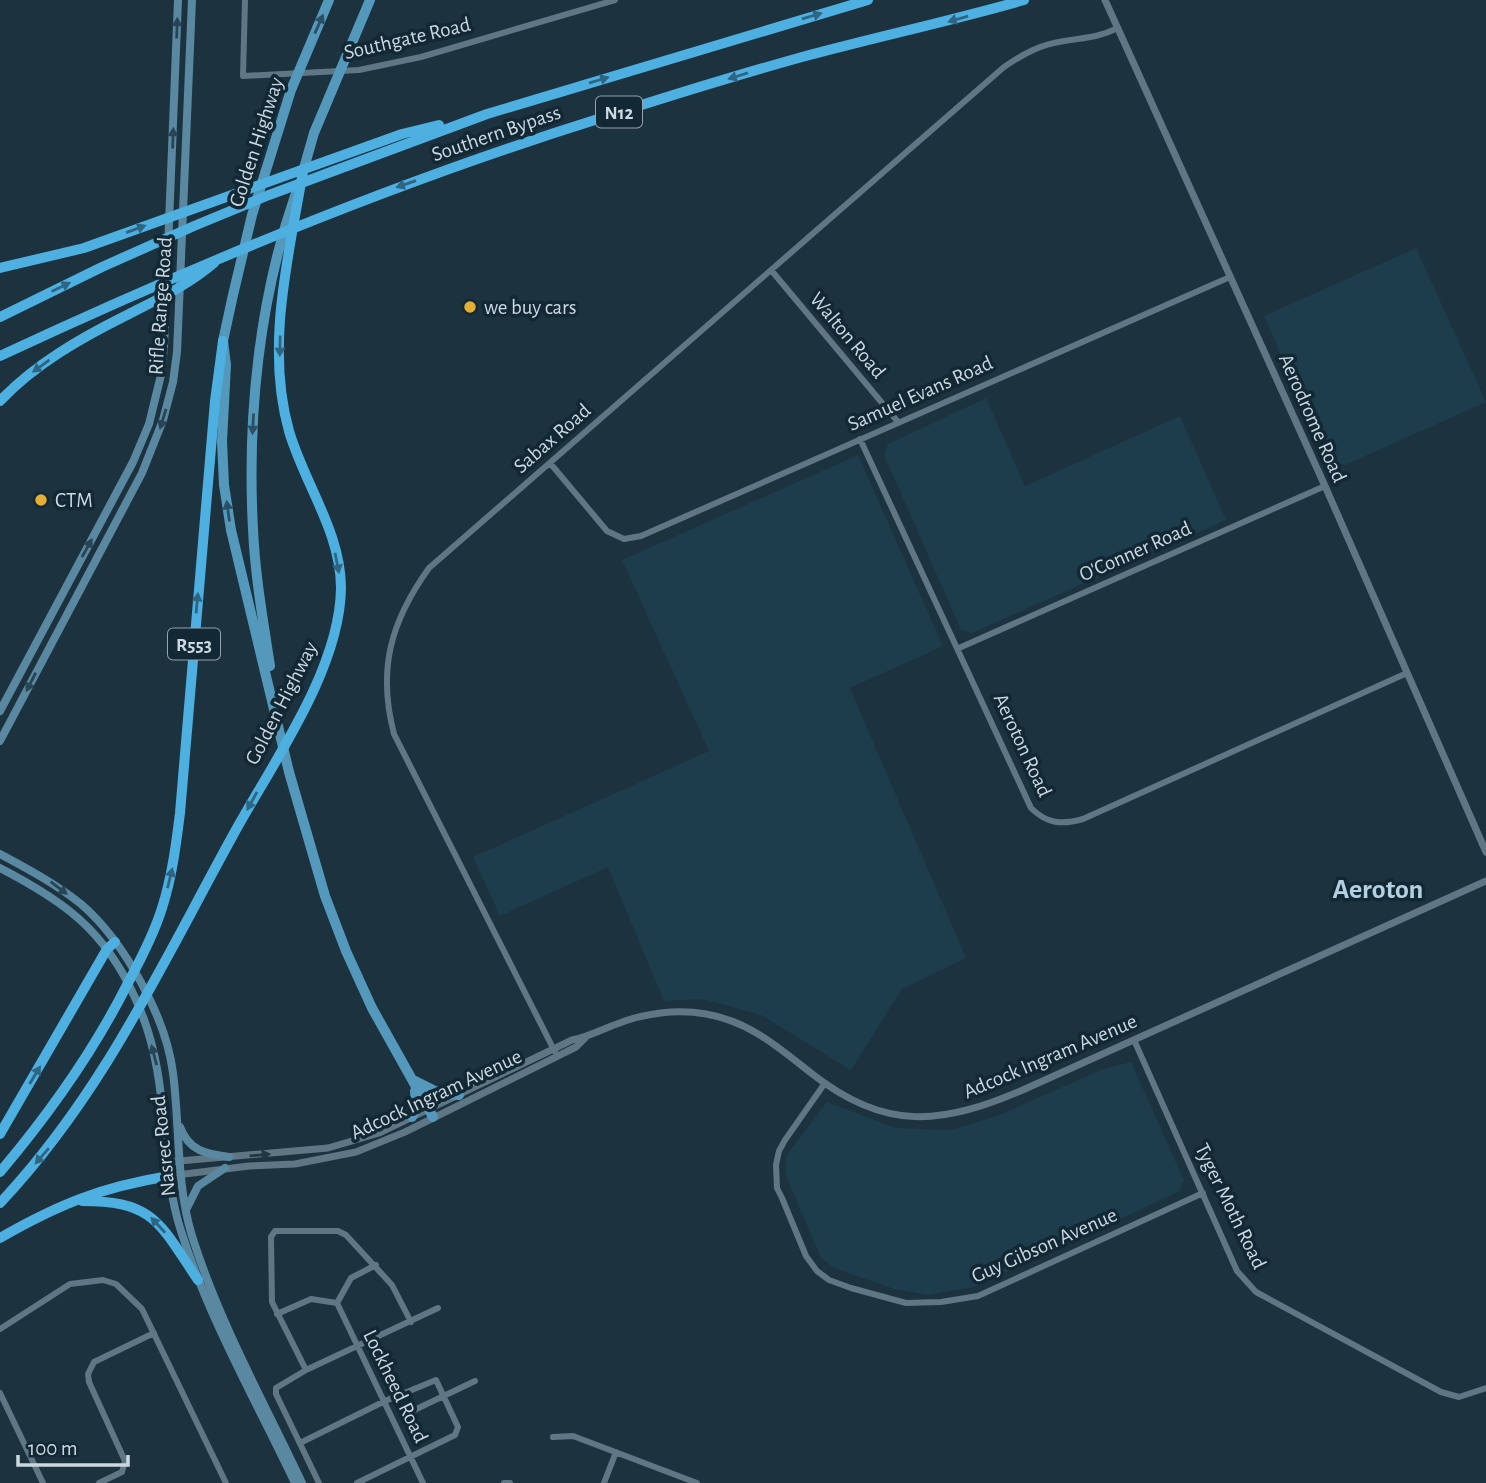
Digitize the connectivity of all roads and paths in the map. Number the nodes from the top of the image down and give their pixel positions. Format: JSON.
{"nodes":[{"id":1,"x":178,"y":0,"type":"edge"},
{"id":2,"x":192,"y":0,"type":"edge"},
{"id":3,"x":245,"y":0,"type":"edge"},
{"id":4,"x":330,"y":0,"type":"edge"},
{"id":5,"x":370,"y":0,"type":"edge"},
{"id":6,"x":615,"y":0,"type":"edge"},
{"id":7,"x":868,"y":0,"type":"edge"},
{"id":8,"x":1024,"y":0,"type":"edge"},
{"id":9,"x":1105,"y":0,"type":"edge"},
{"id":10,"x":1118,"y":27,"type":"junction"},
{"id":11,"x":487,"y":114,"type":"junction"},
{"id":12,"x":303,"y":171,"type":"junction"},
{"id":13,"x":224,"y":255,"type":"junction"},
{"id":14,"x":0,"y":268,"type":"edge"},
{"id":15,"x":771,"y":270,"type":"junction"},
{"id":16,"x":1230,"y":277,"type":"junction"},
{"id":17,"x":0,"y":317,"type":"edge"},
{"id":18,"x":223,"y":341,"type":"junction"},
{"id":19,"x":0,"y":356,"type":"edge"},
{"id":20,"x":0,"y":401,"type":"edge"},
{"id":21,"x":898,"y":422,"type":"junction"},
{"id":22,"x":860,"y":439,"type":"junction"},
{"id":23,"x":550,"y":463,"type":"junction"},
{"id":24,"x":1325,"y":486,"type":"junction"},
{"id":25,"x":958,"y":648,"type":"junction"},
{"id":26,"x":1407,"y":673,"type":"junction"},
{"id":27,"x":0,"y":711,"type":"edge"},
{"id":28,"x":278,"y":720,"type":"junction"},
{"id":29,"x":0,"y":741,"type":"edge"},
{"id":30,"x":1486,"y":852,"type":"edge"},
{"id":31,"x":0,"y":854,"type":"edge"},
{"id":32,"x":0,"y":868,"type":"edge"},
{"id":33,"x":1486,"y":881,"type":"edge"},
{"id":34,"x":111,"y":945,"type":"junction"},
{"id":35,"x":1134,"y":1040,"type":"junction"},
{"id":36,"x":555,"y":1052,"type":"junction"},
{"id":37,"x":412,"y":1080,"type":"junction"},
{"id":38,"x":825,"y":1083,"type":"junction"},
{"id":39,"x":459,"y":1095,"type":"junction"},
{"id":40,"x":431,"y":1113,"type":"junction"},
{"id":41,"x":176,"y":1114,"type":"junction"},
{"id":42,"x":412,"y":1117,"type":"junction"},
{"id":43,"x":0,"y":1134,"type":"edge"},
{"id":44,"x":229,"y":1157,"type":"junction"},
{"id":45,"x":180,"y":1161,"type":"junction"},
{"id":46,"x":168,"y":1162,"type":"junction"},
{"id":47,"x":225,"y":1168,"type":"junction"},
{"id":48,"x":0,"y":1172,"type":"edge"},
{"id":49,"x":181,"y":1174,"type":"junction"},
{"id":50,"x":169,"y":1176,"type":"junction"},
{"id":51,"x":1203,"y":1194,"type":"junction"},
{"id":52,"x":72,"y":1201,"type":"junction"},
{"id":53,"x":0,"y":1203,"type":"edge"},
{"id":54,"x":187,"y":1209,"type":"junction"},
{"id":55,"x":0,"y":1238,"type":"edge"},
{"id":56,"x":376,"y":1265,"type":"junction"},
{"id":57,"x":198,"y":1280,"type":"junction"},
{"id":58,"x":337,"y":1303,"type":"junction"},
{"id":59,"x":438,"y":1308,"type":"dead end"},
{"id":60,"x":277,"y":1314,"type":"junction"},
{"id":61,"x":411,"y":1322,"type":"junction"},
{"id":62,"x":0,"y":1329,"type":"edge"},
{"id":63,"x":154,"y":1333,"type":"junction"},
{"id":64,"x":358,"y":1348,"type":"junction"},
{"id":65,"x":306,"y":1370,"type":"junction"},
{"id":66,"x":474,"y":1381,"type":"dead end"},
{"id":67,"x":1486,"y":1388,"type":"edge"},
{"id":68,"x":0,"y":1393,"type":"edge"},
{"id":69,"x":444,"y":1396,"type":"junction"},
{"id":70,"x":385,"y":1401,"type":"junction"},
{"id":71,"x":406,"y":1414,"type":"dead end"},
{"id":72,"x":554,"y":1437,"type":"dead end"},
{"id":73,"x":300,"y":1443,"type":"junction"},
{"id":74,"x":616,"y":1452,"type":"junction"},
{"id":75,"x":411,"y":1457,"type":"junction"},
{"id":76,"x":674,"y":1474,"type":"junction"},
{"id":77,"x":43,"y":1483,"type":"edge"},
{"id":78,"x":99,"y":1483,"type":"edge"},
{"id":79,"x":226,"y":1483,"type":"edge"},
{"id":80,"x":295,"y":1483,"type":"edge"},
{"id":81,"x":302,"y":1483,"type":"edge"},
{"id":82,"x":319,"y":1483,"type":"edge"},
{"id":83,"x":357,"y":1483,"type":"edge"},
{"id":84,"x":423,"y":1483,"type":"edge"},
{"id":85,"x":504,"y":1483,"type":"edge"},
{"id":86,"x":510,"y":1483,"type":"edge"},
{"id":87,"x":604,"y":1483,"type":"edge"},
{"id":88,"x":670,"y":1483,"type":"edge"},
{"id":89,"x":697,"y":1483,"type":"edge"}],
"edges":[{"from":27,"to":1,"type":"main road","name":"Rifle Range Road","one_way":true},
{"from":2,"to":29,"type":"main road","name":"Rifle Range Road","one_way":true},
{"from":3,"to":6,"type":"street","name":"Southgate Road"},
{"from":18,"to":4,"type":"main road","name":"Golden Highway","number":"R553","one_way":true},
{"from":5,"to":12,"type":"main road","name":"Golden Highway"},
{"from":11,"to":7,"type":"highway","name":"Southern Bypass","number":"N12","one_way":true},
{"from":8,"to":13,"type":"highway","name":"Southern Bypass","number":"N12","one_way":true},
{"from":9,"to":10,"type":"street","name":"Aerodrome Road"},
{"from":10,"to":15,"type":"street","name":"Sabax Road"},
{"from":10,"to":16,"type":"street","name":"Aerodrome Road"},
{"from":14,"to":11,"type":"highway","one_way":true},
{"from":17,"to":11,"type":"highway","name":"Southern Bypass","number":"N12","one_way":true},
{"from":12,"to":28,"type":"main road","one_way":true},
{"from":12,"to":53,"type":"highway","name":"Golden Highway","one_way":true},
{"from":13,"to":19,"type":"highway","name":"Southern Bypass","number":"N12"},
{"from":13,"to":20,"type":"highway","one_way":true},
{"from":15,"to":21,"type":"street","name":"Walton Road"},
{"from":15,"to":23,"type":"street","name":"Sabax Road"},
{"from":16,"to":21,"type":"street","name":"Samuel Evans Road"},
{"from":16,"to":24,"type":"street","name":"Aerodrome Road"},
{"from":28,"to":18,"type":"main road","one_way":true},
{"from":48,"to":18,"type":"highway","name":"Golden Highway","number":"R553","one_way":true},
{"from":21,"to":22,"type":"street","name":"Samuel Evans Road"},
{"from":22,"to":23,"type":"street","name":"Samuel Evans Road"},
{"from":22,"to":25,"type":"street","name":"Aeroton Road"},
{"from":23,"to":36,"type":"street","name":"Sabax Road"},
{"from":24,"to":25,"type":"street","name":"O'Conner Road"},
{"from":24,"to":26,"type":"street","name":"Aerodrome Road"},
{"from":25,"to":26,"type":"street","name":"Aeroton Road"},
{"from":26,"to":30,"type":"street","name":"Aerodrome Road"},
{"from":28,"to":37,"type":"main road"},
{"from":31,"to":34,"type":"main road","name":"Nasrec Road","one_way":true},
{"from":32,"to":34,"type":"main road","name":"Nasrec Road"},
{"from":33,"to":35,"type":"street","name":"Adcock Ingram Avenue"},
{"from":34,"to":41,"type":"main road","name":"Nasrec Road"},
{"from":43,"to":34,"type":"highway","one_way":true},
{"from":46,"to":34,"type":"main road","name":"Nasrec Road","one_way":true},
{"from":35,"to":38,"type":"street","name":"Adcock Ingram Avenue"},
{"from":35,"to":51,"type":"street","name":"Tyger Moth Road"},
{"from":36,"to":38,"type":"street","name":"Adcock Ingram Avenue"},
{"from":36,"to":39,"type":"street","name":"Adcock Ingram Avenue"},
{"from":36,"to":40,"type":"street","name":"Adcock Ingram Avenue"},
{"from":37,"to":39,"type":"main road"},
{"from":37,"to":40,"type":"main road"},
{"from":37,"to":42,"type":"main road"},
{"from":38,"to":51,"type":"street","name":"Guy Gibson Avenue"},
{"from":39,"to":40,"type":"street","name":"Adcock Ingram Avenue"},
{"from":40,"to":42,"type":"street","name":"Adcock Ingram Avenue"},
{"from":40,"to":47,"type":"street","name":"Adcock Ingram Avenue"},
{"from":41,"to":44,"type":"main road"},
{"from":41,"to":45,"type":"main road","name":"Nasrec Road"},
{"from":44,"to":42,"type":"street","name":"Adcock Ingram Avenue","one_way":true},
{"from":44,"to":45,"type":"street","name":"Adcock Ingram Avenue"},
{"from":45,"to":46,"type":"street","name":"Adcock Ingram Avenue"},
{"from":45,"to":49,"type":"main road","name":"Nasrec Road"},
{"from":46,"to":50,"type":"main road","name":"Nasrec Road"},
{"from":47,"to":49,"type":"street","name":"Adcock Ingram Avenue"},
{"from":47,"to":54,"type":"main road"},
{"from":49,"to":50,"type":"street","name":"Adcock Ingram Avenue"},
{"from":49,"to":54,"type":"main road","name":"Nasrec Road"},
{"from":50,"to":52,"type":"highway"},
{"from":50,"to":57,"type":"main road","name":"Nasrec Road"},
{"from":51,"to":67,"type":"street","name":"Tyger Moth Road"},
{"from":52,"to":55,"type":"highway"},
{"from":57,"to":52,"type":"highway","one_way":true},
{"from":54,"to":81,"type":"main road","name":"Nasrec Road"},
{"from":56,"to":58,"type":"street"},
{"from":56,"to":60,"type":"street"},
{"from":56,"to":61,"type":"street"},
{"from":57,"to":80,"type":"main road","name":"Nasrec Road"},
{"from":58,"to":60,"type":"street"},
{"from":58,"to":64,"type":"street","name":"Lockheed Road"},
{"from":59,"to":61,"type":"street"},
{"from":60,"to":65,"type":"street"},
{"from":61,"to":64,"type":"street"},
{"from":62,"to":63,"type":"street"},
{"from":63,"to":78,"type":"street"},
{"from":63,"to":79,"type":"street"},
{"from":64,"to":65,"type":"street"},
{"from":64,"to":70,"type":"street","name":"Lockheed Road"},
{"from":65,"to":73,"type":"street"},
{"from":66,"to":69,"type":"street"},
{"from":68,"to":77,"type":"street"},
{"from":69,"to":70,"type":"street"},
{"from":69,"to":71,"type":"street"},
{"from":69,"to":75,"type":"street"},
{"from":70,"to":73,"type":"street"},
{"from":70,"to":75,"type":"street","name":"Lockheed Road"},
{"from":72,"to":74,"type":"street"},
{"from":73,"to":82,"type":"street"},
{"from":74,"to":76,"type":"street"},
{"from":74,"to":87,"type":"street"},
{"from":75,"to":83,"type":"street"},
{"from":75,"to":84,"type":"street","name":"Lockheed Road"},
{"from":76,"to":88,"type":"street"},
{"from":76,"to":89,"type":"street"},
{"from":85,"to":86,"type":"street"}]}
